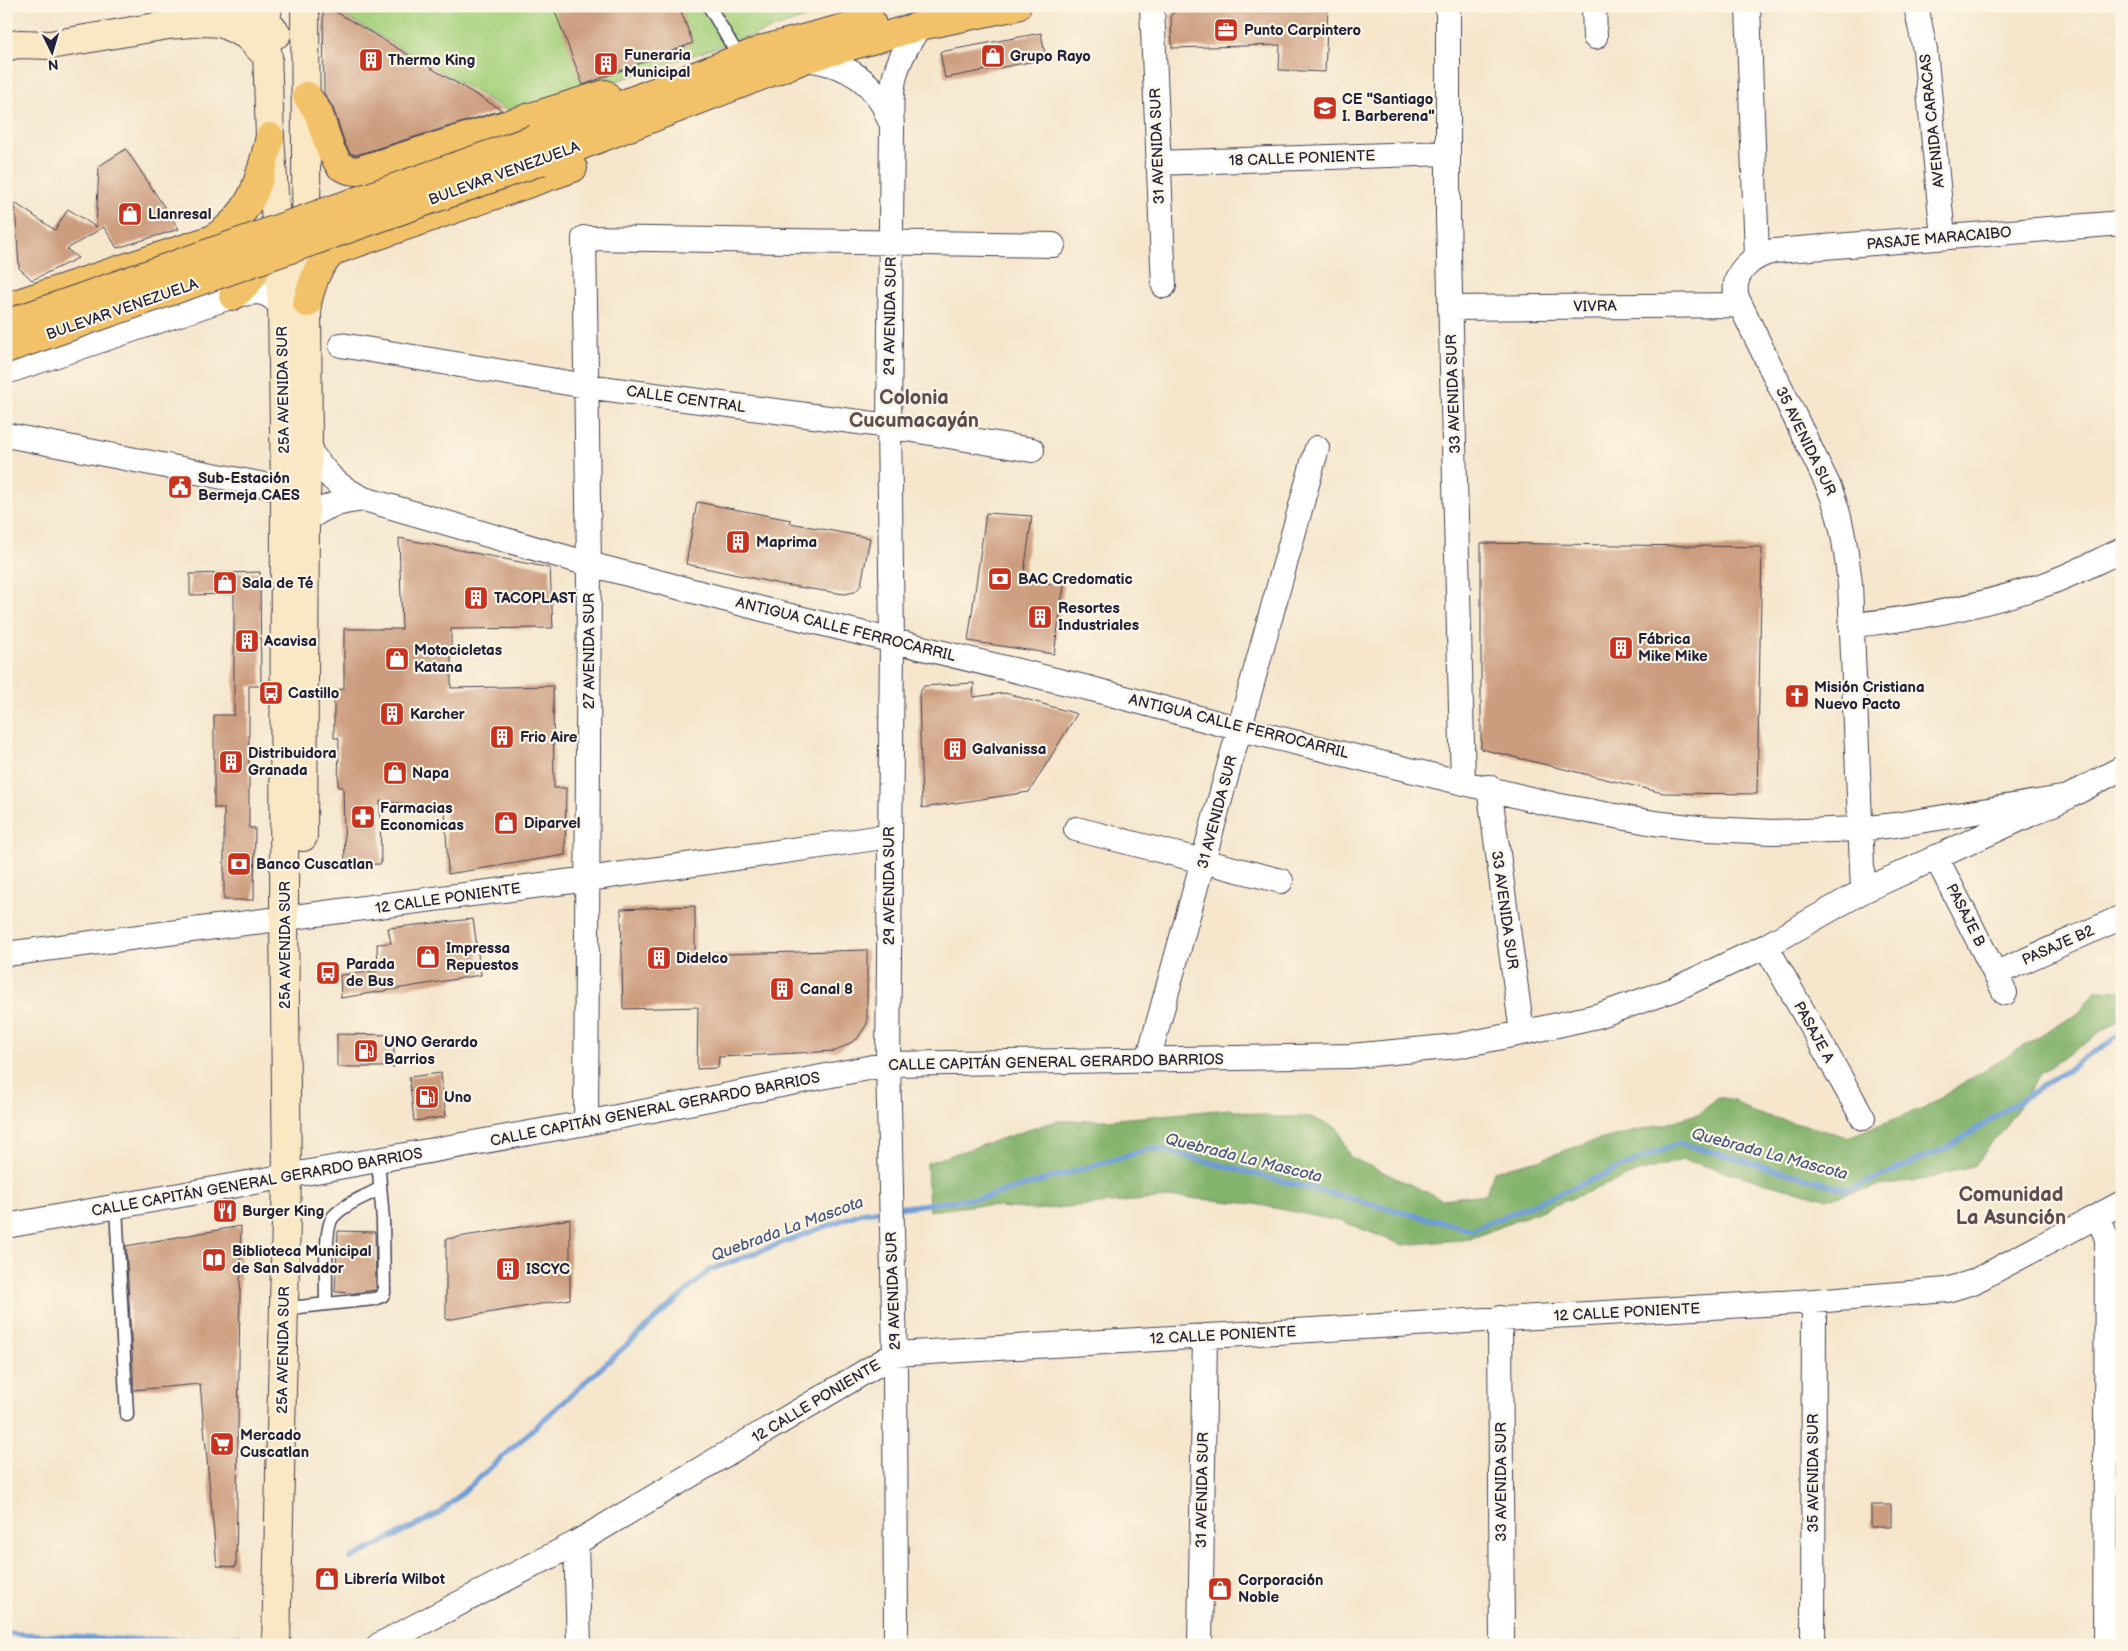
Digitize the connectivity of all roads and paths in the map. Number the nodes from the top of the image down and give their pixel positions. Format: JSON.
{"nodes":[{"id":1,"x":228,"y":6,"type":"edge"},
{"id":2,"x":305,"y":6,"type":"edge"},
{"id":3,"x":709,"y":6,"type":"edge"},
{"id":4,"x":1152,"y":6,"type":"edge"},
{"id":5,"x":1448,"y":6,"type":"edge"},
{"id":6,"x":1594,"y":6,"type":"edge"},
{"id":7,"x":1748,"y":6,"type":"edge"},
{"id":8,"x":1916,"y":6,"type":"edge"},
{"id":9,"x":200,"y":7,"type":"edge"},
{"id":10,"x":1011,"y":8,"type":"edge"},
{"id":11,"x":267,"y":14,"type":"edge"},
{"id":12,"x":168,"y":25,"type":"junction"},
{"id":13,"x":920,"y":26,"type":"junction"},
{"id":14,"x":1595,"y":37,"type":"dead end"},
{"id":15,"x":50,"y":45,"type":"junction"},
{"id":16,"x":6,"y":47,"type":"edge"},
{"id":17,"x":268,"y":57,"type":"junction"},
{"id":18,"x":805,"y":59,"type":"junction"},
{"id":19,"x":6,"y":60,"type":"edge"},
{"id":20,"x":734,"y":70,"type":"junction"},
{"id":21,"x":307,"y":96,"type":"junction"},
{"id":22,"x":892,"y":128,"type":"junction"},
{"id":23,"x":270,"y":137,"type":"junction"},
{"id":24,"x":537,"y":150,"type":"junction"},
{"id":25,"x":1447,"y":152,"type":"junction"},
{"id":26,"x":398,"y":159,"type":"junction"},
{"id":27,"x":1157,"y":163,"type":"junction"},
{"id":28,"x":411,"y":223,"type":"junction"},
{"id":29,"x":2122,"y":223,"type":"edge"},
{"id":30,"x":1943,"y":238,"type":"junction"},
{"id":31,"x":213,"y":239,"type":"junction"},
{"id":32,"x":891,"y":243,"type":"junction"},
{"id":33,"x":1053,"y":244,"type":"dead end"},
{"id":34,"x":1757,"y":256,"type":"junction"},
{"id":35,"x":1164,"y":286,"type":"dead end"},
{"id":36,"x":233,"y":296,"type":"junction"},
{"id":37,"x":294,"y":305,"type":"junction"},
{"id":38,"x":1740,"y":305,"type":"junction"},
{"id":39,"x":6,"y":307,"type":"edge"},
{"id":40,"x":1450,"y":308,"type":"junction"},
{"id":41,"x":6,"y":324,"type":"edge"},
{"id":42,"x":341,"y":345,"type":"dead end"},
{"id":43,"x":6,"y":349,"type":"edge"},
{"id":44,"x":6,"y":372,"type":"edge"},
{"id":45,"x":586,"y":386,"type":"junction"},
{"id":46,"x":889,"y":426,"type":"junction"},
{"id":47,"x":6,"y":435,"type":"edge"},
{"id":48,"x":1316,"y":448,"type":"dead end"},
{"id":49,"x":308,"y":449,"type":"junction"},
{"id":50,"x":1032,"y":450,"type":"dead end"},
{"id":51,"x":285,"y":489,"type":"junction"},
{"id":52,"x":364,"y":498,"type":"junction"},
{"id":53,"x":305,"y":521,"type":"junction"},
{"id":54,"x":2122,"y":550,"type":"edge"},
{"id":55,"x":589,"y":564,"type":"junction"},
{"id":56,"x":1851,"y":625,"type":"junction"},
{"id":57,"x":892,"y":640,"type":"junction"},
{"id":58,"x":1240,"y":729,"type":"junction"},
{"id":59,"x":2122,"y":768,"type":"edge"},
{"id":60,"x":1463,"y":782,"type":"junction"},
{"id":61,"x":1488,"y":787,"type":"junction"},
{"id":62,"x":2068,"y":797,"type":"junction"},
{"id":63,"x":1076,"y":829,"type":"dead end"},
{"id":64,"x":1859,"y":829,"type":"junction"},
{"id":65,"x":890,"y":836,"type":"junction"},
{"id":66,"x":1936,"y":857,"type":"junction"},
{"id":67,"x":1204,"y":862,"type":"junction"},
{"id":68,"x":588,"y":879,"type":"junction"},
{"id":69,"x":1281,"y":882,"type":"dead end"},
{"id":70,"x":1863,"y":891,"type":"junction"},
{"id":71,"x":2122,"y":917,"type":"edge"},
{"id":72,"x":293,"y":918,"type":"junction"},
{"id":73,"x":1766,"y":946,"type":"junction"},
{"id":74,"x":6,"y":954,"type":"edge"},
{"id":75,"x":2000,"y":983,"type":"joint"},
{"id":76,"x":1522,"y":1033,"type":"junction"},
{"id":77,"x":1148,"y":1060,"type":"junction"},
{"id":78,"x":888,"y":1064,"type":"junction"},
{"id":79,"x":1863,"y":1118,"type":"dead end"},
{"id":80,"x":586,"y":1123,"type":"junction"},
{"id":81,"x":378,"y":1160,"type":"junction"},
{"id":82,"x":295,"y":1176,"type":"junction"},
{"id":83,"x":379,"y":1189,"type":"junction"},
{"id":84,"x":2122,"y":1203,"type":"edge"},
{"id":85,"x":116,"y":1207,"type":"junction"},
{"id":86,"x":2098,"y":1216,"type":"junction"},
{"id":87,"x":6,"y":1226,"type":"edge"},
{"id":88,"x":1814,"y":1301,"type":"junction"},
{"id":89,"x":312,"y":1306,"type":"junction"},
{"id":90,"x":1500,"y":1318,"type":"junction"},
{"id":91,"x":1205,"y":1336,"type":"junction"},
{"id":92,"x":895,"y":1354,"type":"junction"},
{"id":93,"x":127,"y":1415,"type":"dead end"},
{"id":94,"x":576,"y":1543,"type":"junction"},
{"id":95,"x":276,"y":1645,"type":"edge"},
{"id":96,"x":294,"y":1645,"type":"edge"},
{"id":97,"x":378,"y":1645,"type":"edge"},
{"id":98,"x":579,"y":1645,"type":"edge"},
{"id":99,"x":896,"y":1645,"type":"edge"},
{"id":100,"x":1200,"y":1645,"type":"edge"},
{"id":101,"x":1502,"y":1645,"type":"edge"},
{"id":102,"x":1813,"y":1645,"type":"edge"},
{"id":103,"x":2105,"y":1645,"type":"edge"}],
"edges":[{"from":1,"to":11,"type":"street"},
{"from":2,"to":21,"type":"street","name":"25A AVENIDA SUR"},
{"from":3,"to":20,"type":"lane"},
{"from":4,"to":27,"type":"street","name":"31 AVENIDA SUR"},
{"from":5,"to":25,"type":"street","name":"33 AVENIDA SUR"},
{"from":6,"to":14,"type":"street"},
{"from":7,"to":34,"type":"street"},
{"from":8,"to":30,"type":"street","name":"AVENIDA CARACAS"},
{"from":9,"to":12,"type":"street"},
{"from":10,"to":13,"type":"highway","name":"BULEVAR VENEZUELA"},
{"from":10,"to":20,"type":"highway","name":"BULEVAR VENEZUELA"},
{"from":11,"to":17,"type":"street","name":"25A AVENIDA SUR"},
{"from":11,"to":21,"type":"street"},
{"from":12,"to":15,"type":"street"},
{"from":12,"to":17,"type":"street"},
{"from":13,"to":18,"type":"highway","name":"BULEVAR VENEZUELA"},
{"from":13,"to":22,"type":"street","name":"29 AVENIDA SUR"},
{"from":15,"to":16,"type":"street"},
{"from":15,"to":19,"type":"street"},
{"from":17,"to":23,"type":"street","name":"25A AVENIDA SUR"},
{"from":18,"to":20,"type":"highway","name":"BULEVAR VENEZUELA"},
{"from":18,"to":22,"type":"street","name":"29 AVENIDA SUR"},
{"from":20,"to":24,"type":"highway","name":"BULEVAR VENEZUELA"},
{"from":20,"to":26,"type":"highway"},
{"from":20,"to":28,"type":"highway"},
{"from":21,"to":26,"type":"highway"},
{"from":21,"to":37,"type":"street","name":"25A AVENIDA SUR"},
{"from":22,"to":32,"type":"street","name":"29 AVENIDA SUR"},
{"from":23,"to":31,"type":"highway"},
{"from":23,"to":37,"type":"street","name":"25A AVENIDA SUR"},
{"from":24,"to":41,"type":"highway","name":"BULEVAR VENEZUELA","bridge":true},
{"from":24,"to":43,"type":"highway","name":"BULEVAR VENEZUELA","bridge":true},
{"from":25,"to":27,"type":"street","name":"18 CALLE PONIENTE"},
{"from":25,"to":40,"type":"street","name":"33 AVENIDA SUR"},
{"from":26,"to":28,"type":"highway"},
{"from":27,"to":35,"type":"street","name":"31 AVENIDA SUR"},
{"from":28,"to":37,"type":"highway"},
{"from":29,"to":30,"type":"street","name":"PASAJE MARACAIBO"},
{"from":30,"to":34,"type":"street","name":"PASAJE MARACAIBO"},
{"from":31,"to":36,"type":"highway"},
{"from":31,"to":39,"type":"highway"},
{"from":32,"to":33,"type":"street"},
{"from":32,"to":45,"type":"street","name":"27 AVENIDA SUR"},
{"from":32,"to":46,"type":"street","name":"29 AVENIDA SUR"},
{"from":34,"to":38,"type":"street","name":"35 AVENIDA SUR"},
{"from":36,"to":37,"type":"street"},
{"from":36,"to":44,"type":"street"},
{"from":37,"to":49,"type":"street","name":"25A AVENIDA SUR"},
{"from":37,"to":51,"type":"street","name":"25A AVENIDA SUR"},
{"from":38,"to":40,"type":"street","name":"VIVRA"},
{"from":38,"to":56,"type":"street","name":"35 AVENIDA SUR"},
{"from":40,"to":60,"type":"street","name":"33 AVENIDA SUR"},
{"from":42,"to":45,"type":"street","name":"CALLE CENTRAL"},
{"from":45,"to":46,"type":"street","name":"CALLE CENTRAL"},
{"from":45,"to":55,"type":"street","name":"27 AVENIDA SUR"},
{"from":46,"to":50,"type":"street","name":"CALLE CENTRAL"},
{"from":46,"to":57,"type":"street","name":"29 AVENIDA SUR"},
{"from":47,"to":51,"type":"street"},
{"from":48,"to":58,"type":"street","name":"31 AVENIDA SUR"},
{"from":49,"to":52,"type":"street","name":"ANTIGUA CALLE FERROCARRIL"},
{"from":49,"to":53,"type":"street","name":"25A AVENIDA SUR"},
{"from":51,"to":72,"type":"street","name":"25A AVENIDA SUR"},
{"from":52,"to":53,"type":"street","name":"ANTIGUA CALLE FERROCARRIL"},
{"from":52,"to":55,"type":"street","name":"ANTIGUA CALLE FERROCARRIL"},
{"from":53,"to":72,"type":"street","name":"25A AVENIDA SUR"},
{"from":54,"to":56,"type":"street"},
{"from":55,"to":57,"type":"street","name":"ANTIGUA CALLE FERROCARRIL"},
{"from":55,"to":68,"type":"street","name":"27 AVENIDA SUR"},
{"from":56,"to":64,"type":"street","name":"35 AVENIDA SUR"},
{"from":57,"to":58,"type":"street","name":"ANTIGUA CALLE FERROCARRIL"},
{"from":57,"to":65,"type":"street","name":"29 AVENIDA SUR"},
{"from":58,"to":60,"type":"street","name":"ANTIGUA CALLE FERROCARRIL"},
{"from":58,"to":67,"type":"street","name":"31 AVENIDA SUR"},
{"from":59,"to":62,"type":"street","name":"ANTIGUA CALLE FERROCARRIL"},
{"from":60,"to":61,"type":"street","name":"ANTIGUA CALLE FERROCARRIL"},
{"from":61,"to":64,"type":"street","name":"ANTIGUA CALLE FERROCARRIL"},
{"from":61,"to":76,"type":"street","name":"33 AVENIDA SUR"},
{"from":62,"to":64,"type":"street","name":"ANTIGUA CALLE FERROCARRIL"},
{"from":62,"to":66,"type":"street","name":"CALLE CAPITÁN GENERAL GERARDO BARRIOS"},
{"from":63,"to":67,"type":"street"},
{"from":64,"to":70,"type":"street","name":"35 AVENIDA SUR"},
{"from":65,"to":68,"type":"street","name":"12 CALLE PONIENTE"},
{"from":65,"to":78,"type":"street","name":"29 AVENIDA SUR"},
{"from":66,"to":70,"type":"street","name":"CALLE CAPITÁN GENERAL GERARDO BARRIOS"},
{"from":66,"to":75,"type":"street","name":"PASAJE B"},
{"from":67,"to":69,"type":"street"},
{"from":67,"to":77,"type":"street","name":"31 AVENIDA SUR"},
{"from":68,"to":72,"type":"street","name":"12 CALLE PONIENTE"},
{"from":68,"to":80,"type":"street","name":"27 AVENIDA SUR"},
{"from":70,"to":73,"type":"street","name":"CALLE CAPITÁN GENERAL GERARDO BARRIOS"},
{"from":71,"to":75,"type":"street","name":"PASAJE B2"},
{"from":72,"to":74,"type":"street","name":"12 CALLE PONIENTE"},
{"from":72,"to":82,"type":"street","name":"25A AVENIDA SUR"},
{"from":73,"to":76,"type":"street","name":"CALLE CAPITÁN GENERAL GERARDO BARRIOS"},
{"from":73,"to":79,"type":"street","name":"PASAJE A"},
{"from":76,"to":77,"type":"street","name":"CALLE CAPITÁN GENERAL GERARDO BARRIOS"},
{"from":77,"to":78,"type":"street","name":"CALLE CAPITÁN GENERAL GERARDO BARRIOS"},
{"from":78,"to":80,"type":"street","name":"CALLE CAPITÁN GENERAL GERARDO BARRIOS"},
{"from":78,"to":92,"type":"street","name":"29 AVENIDA SUR"},
{"from":80,"to":81,"type":"street","name":"CALLE CAPITÁN GENERAL GERARDO BARRIOS"},
{"from":81,"to":82,"type":"street","name":"CALLE CAPITÁN GENERAL GERARDO BARRIOS"},
{"from":81,"to":83,"type":"lane"},
{"from":82,"to":85,"type":"street","name":"CALLE CAPITÁN GENERAL GERARDO BARRIOS"},
{"from":82,"to":89,"type":"street","name":"25A AVENIDA SUR"},
{"from":82,"to":95,"type":"street","name":"25A AVENIDA SUR"},
{"from":83,"to":89,"type":"lane"},
{"from":83,"to":89,"type":"lane"},
{"from":84,"to":86,"type":"street","name":"12 CALLE PONIENTE"},
{"from":85,"to":87,"type":"street","name":"CALLE CAPITÁN GENERAL GERARDO BARRIOS"},
{"from":85,"to":93,"type":"lane"},
{"from":86,"to":88,"type":"street","name":"12 CALLE PONIENTE"},
{"from":86,"to":103,"type":"street"},
{"from":88,"to":90,"type":"street","name":"12 CALLE PONIENTE"},
{"from":88,"to":102,"type":"street","name":"35 AVENIDA SUR"},
{"from":89,"to":96,"type":"street","name":"25A AVENIDA SUR"},
{"from":90,"to":91,"type":"street","name":"12 CALLE PONIENTE"},
{"from":90,"to":101,"type":"street","name":"33 AVENIDA SUR"},
{"from":91,"to":92,"type":"street","name":"12 CALLE PONIENTE"},
{"from":91,"to":100,"type":"street","name":"31 AVENIDA SUR"},
{"from":92,"to":94,"type":"street","name":"12 CALLE PONIENTE"},
{"from":92,"to":99,"type":"street","name":"29 AVENIDA SUR"},
{"from":94,"to":97,"type":"street","name":"12 CALLE PONIENTE"},
{"from":94,"to":98,"type":"street"}]}
